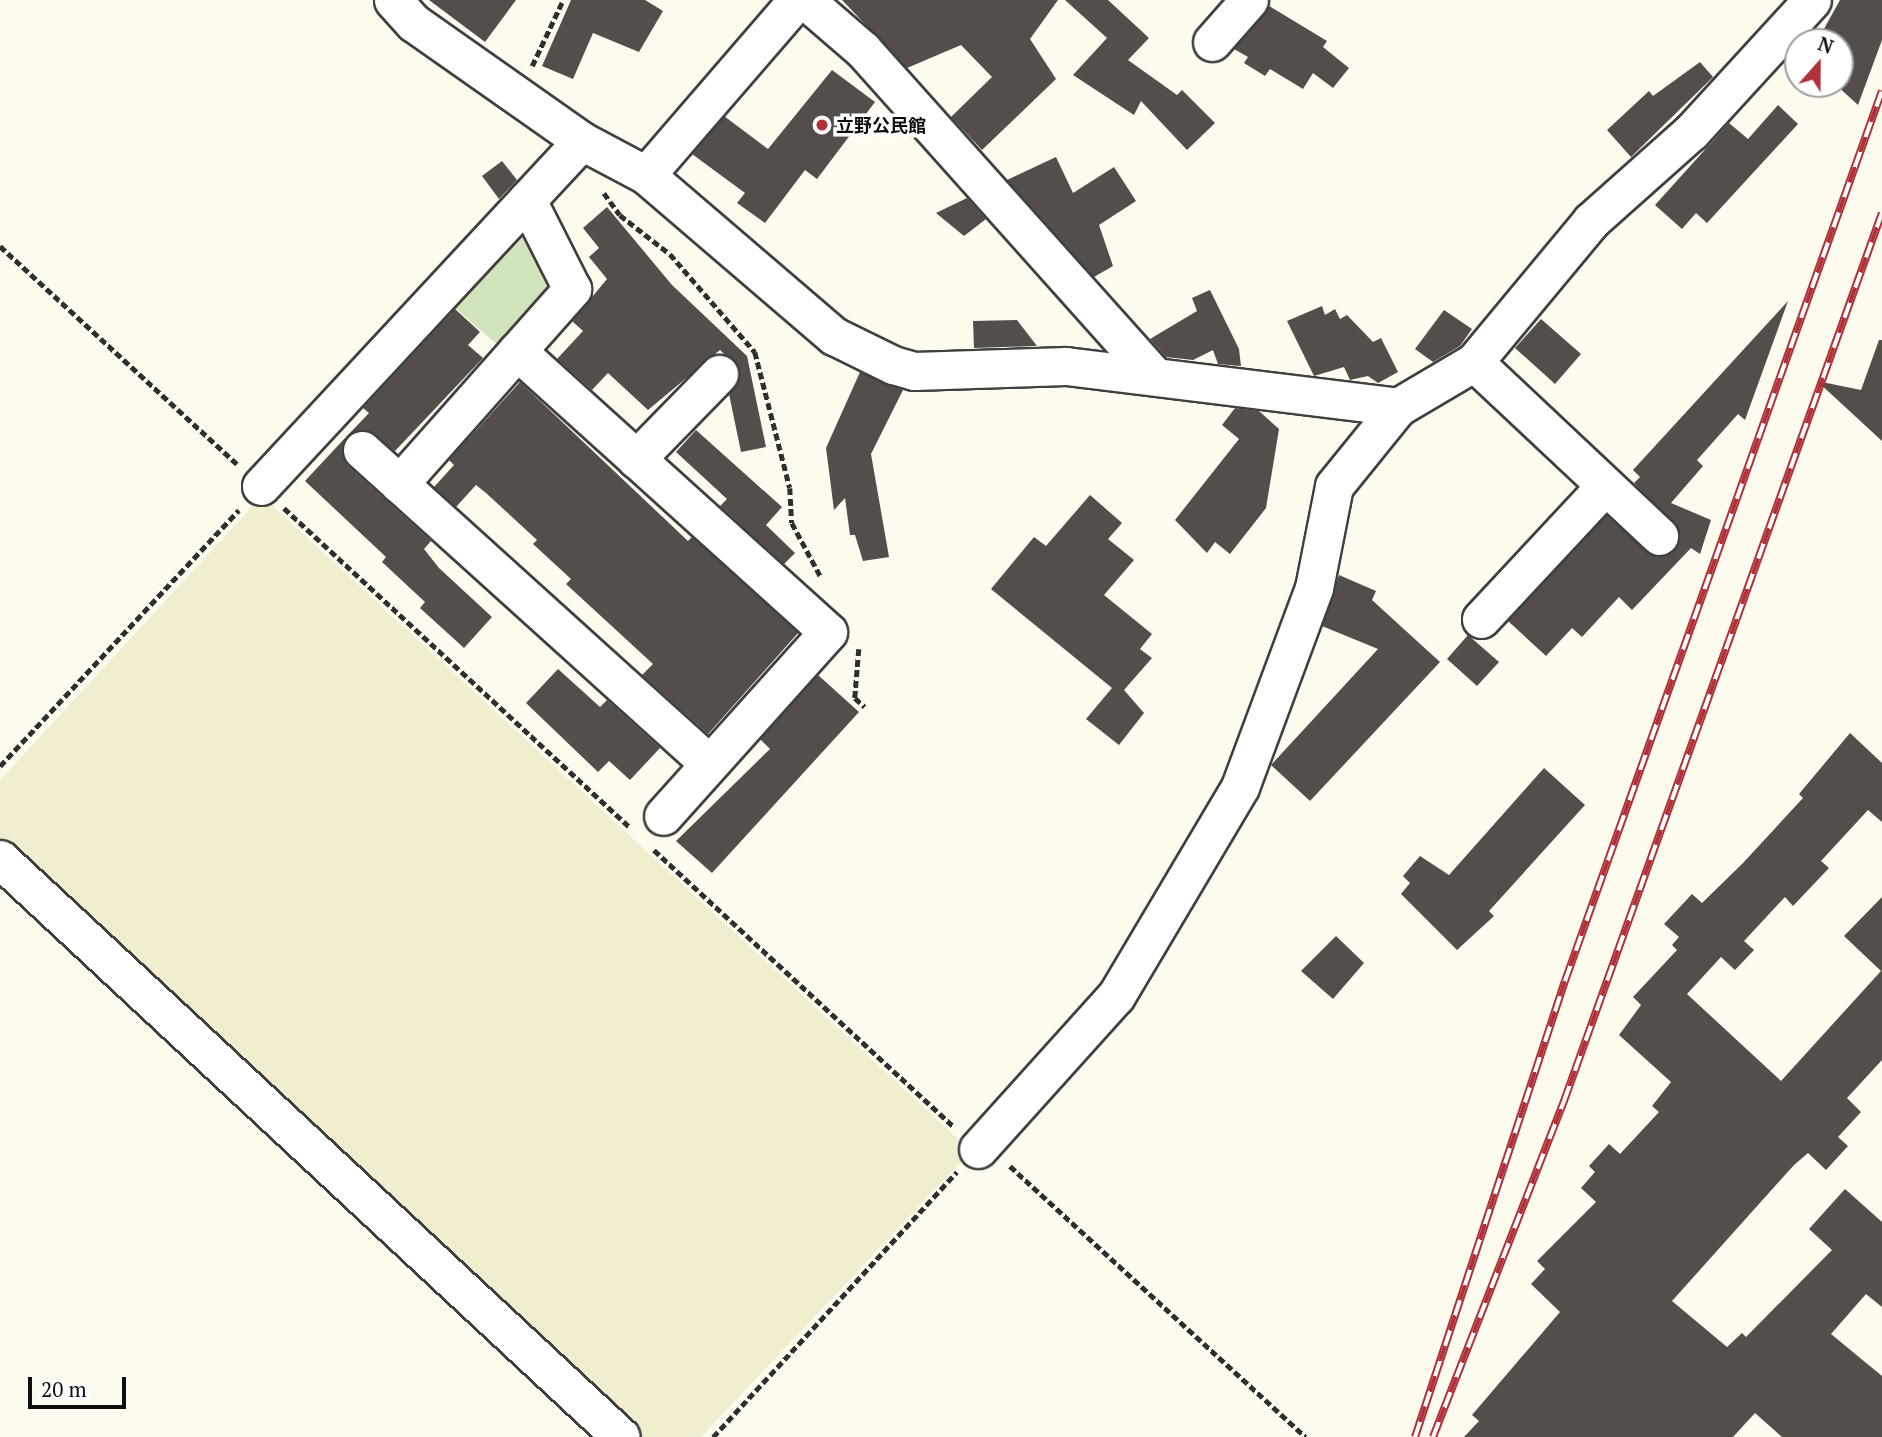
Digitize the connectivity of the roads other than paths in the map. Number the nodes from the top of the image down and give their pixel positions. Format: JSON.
{"nodes":[{"id":1,"x":393,"y":0,"type":"edge"},
{"id":2,"x":797,"y":0,"type":"edge"},
{"id":3,"x":805,"y":0,"type":"edge"},
{"id":4,"x":1249,"y":0,"type":"edge"},
{"id":5,"x":1812,"y":0,"type":"edge"},
{"id":6,"x":1212,"y":43,"type":"dead end"},
{"id":7,"x":578,"y":145,"type":"junction"},
{"id":8,"x":646,"y":175,"type":"junction"},
{"id":9,"x":527,"y":200,"type":"junction"},
{"id":10,"x":517,"y":351,"type":"junction"},
{"id":11,"x":1474,"y":362,"type":"junction"},
{"id":12,"x":1152,"y":373,"type":"junction"},
{"id":13,"x":719,"y":374,"type":"dead end"},
{"id":14,"x":1398,"y":407,"type":"junction"},
{"id":15,"x":362,"y":450,"type":"dead end"},
{"id":16,"x":636,"y":459,"type":"junction"},
{"id":17,"x":399,"y":484,"type":"junction"},
{"id":18,"x":261,"y":486,"type":"road end"},
{"id":19,"x":1605,"y":486,"type":"junction"},
{"id":20,"x":1659,"y":536,"type":"dead end"},
{"id":21,"x":1481,"y":619,"type":"dead end"},
{"id":22,"x":707,"y":762,"type":"junction"},
{"id":23,"x":646,"y":829,"type":"road end"},
{"id":24,"x":0,"y":859,"type":"edge"},
{"id":25,"x":981,"y":1146,"type":"road end"},
{"id":26,"x":621,"y":1437,"type":"edge"}],
"edges":[{"from":1,"to":7,"type":"street"},
{"from":2,"to":8,"type":"street"},
{"from":3,"to":12,"type":"street"},
{"from":4,"to":6,"type":"street"},
{"from":5,"to":11,"type":"street"},
{"from":7,"to":8,"type":"street"},
{"from":7,"to":9,"type":"street"},
{"from":8,"to":12,"type":"street"},
{"from":9,"to":10,"type":"street"},
{"from":9,"to":18,"type":"street"},
{"from":10,"to":16,"type":"street"},
{"from":10,"to":17,"type":"street"},
{"from":11,"to":14,"type":"street"},
{"from":11,"to":19,"type":"street"},
{"from":12,"to":14,"type":"street"},
{"from":13,"to":16,"type":"street"},
{"from":14,"to":25,"type":"street"},
{"from":15,"to":17,"type":"street"},
{"from":16,"to":22,"type":"street"},
{"from":17,"to":22,"type":"street"},
{"from":19,"to":20,"type":"street"},
{"from":19,"to":21,"type":"street"},
{"from":22,"to":23,"type":"street"},
{"from":24,"to":26,"type":"street"}]}
